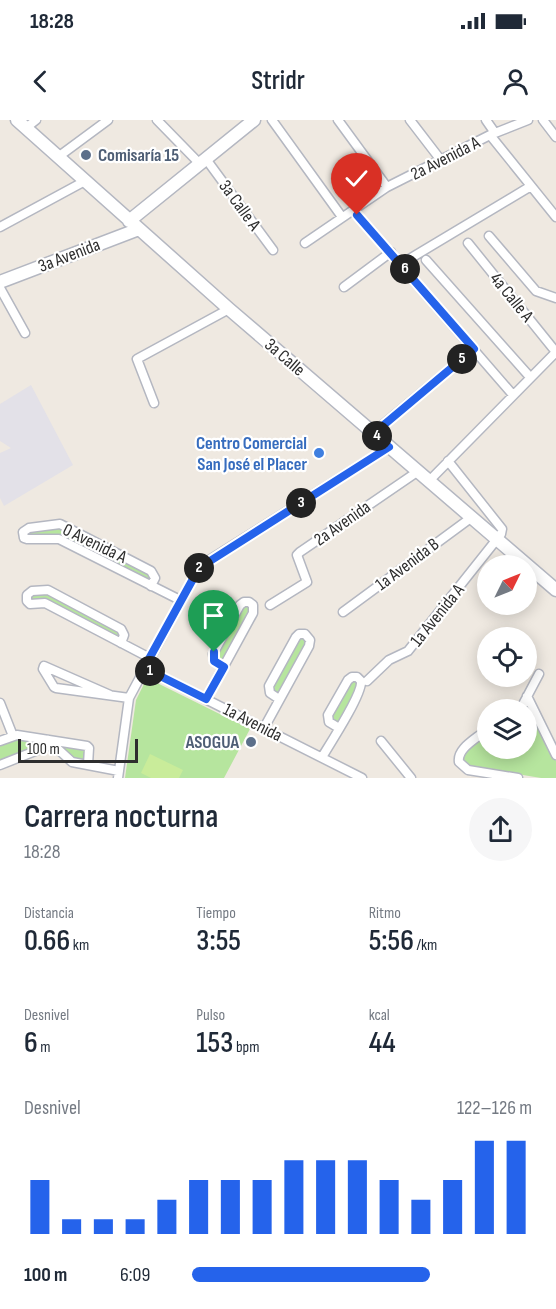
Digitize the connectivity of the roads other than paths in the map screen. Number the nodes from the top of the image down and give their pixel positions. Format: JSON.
{"nodes":[{"id":1,"x":36,"y":120,"type":"edge"},
{"id":2,"x":108,"y":120,"type":"edge"},
{"id":3,"x":157,"y":120,"type":"edge"},
{"id":4,"x":254,"y":120,"type":"edge"},
{"id":5,"x":272,"y":120,"type":"edge"},
{"id":6,"x":338,"y":120,"type":"edge"},
{"id":7,"x":410,"y":120,"type":"edge"},
{"id":8,"x":486,"y":120,"type":"edge"},
{"id":9,"x":528,"y":120,"type":"edge"},
{"id":10,"x":543,"y":120,"type":"edge"},
{"id":11,"x":21,"y":124,"type":"edge"},
{"id":12,"x":493,"y":134,"type":"junction"},
{"id":13,"x":556,"y":137,"type":"edge"},
{"id":14,"x":58,"y":157,"type":"junction"},
{"id":15,"x":440,"y":159,"type":"junction"},
{"id":16,"x":203,"y":162,"type":"junction"},
{"id":17,"x":85,"y":181,"type":"junction"},
{"id":18,"x":531,"y":186,"type":"junction"},
{"id":19,"x":387,"y":187,"type":"junction"},
{"id":20,"x":357,"y":215,"type":"dead end"},
{"id":21,"x":342,"y":217,"type":"junction"},
{"id":22,"x":556,"y":217,"type":"edge"},
{"id":23,"x":1,"y":223,"type":"edge"},
{"id":24,"x":134,"y":225,"type":"junction"},
{"id":25,"x":489,"y":236,"type":"dead end"},
{"id":26,"x":305,"y":243,"type":"dead end"},
{"id":27,"x":468,"y":243,"type":"dead end"},
{"id":28,"x":273,"y":250,"type":"dead end"},
{"id":29,"x":391,"y":252,"type":"junction"},
{"id":30,"x":426,"y":260,"type":"dead end"},
{"id":31,"x":401,"y":264,"type":"junction"},
{"id":32,"x":0,"y":282,"type":"edge"},
{"id":33,"x":344,"y":287,"type":"dead end"},
{"id":34,"x":0,"y":288,"type":"edge"},
{"id":35,"x":556,"y":298,"type":"edge"},
{"id":36,"x":229,"y":309,"type":"junction"},
{"id":37,"x":25,"y":333,"type":"dead end"},
{"id":38,"x":474,"y":349,"type":"junction"},
{"id":39,"x":556,"y":352,"type":"edge"},
{"id":40,"x":530,"y":377,"type":"junction"},
{"id":41,"x":513,"y":395,"type":"junction"},
{"id":42,"x":154,"y":403,"type":"dead end"},
{"id":43,"x":373,"y":434,"type":"junction"},
{"id":44,"x":389,"y":447,"type":"junction"},
{"id":45,"x":448,"y":461,"type":"junction"},
{"id":46,"x":417,"y":472,"type":"junction"},
{"id":47,"x":429,"y":481,"type":"junction"},
{"id":48,"x":472,"y":517,"type":"junction"},
{"id":49,"x":497,"y":539,"type":"junction"},
{"id":50,"x":151,"y":586,"type":"junction"},
{"id":51,"x":556,"y":590,"type":"edge"},
{"id":52,"x":180,"y":600,"type":"junction"},
{"id":53,"x":270,"y":605,"type":"dead end"},
{"id":54,"x":343,"y":612,"type":"dead end"},
{"id":55,"x":121,"y":643,"type":"junction"},
{"id":56,"x":150,"y":658,"type":"junction"},
{"id":57,"x":224,"y":667,"type":"junction"},
{"id":58,"x":144,"y":668,"type":"junction"},
{"id":59,"x":539,"y":675,"type":"dead end"},
{"id":60,"x":367,"y":681,"type":"dead end"},
{"id":61,"x":110,"y":695,"type":"junction"},
{"id":62,"x":527,"y":696,"type":"junction"},
{"id":63,"x":129,"y":698,"type":"junction"},
{"id":64,"x":206,"y":699,"type":"junction"},
{"id":65,"x":279,"y":699,"type":"junction"},
{"id":66,"x":525,"y":699,"type":"edge"},
{"id":67,"x":528,"y":699,"type":"edge"},
{"id":68,"x":0,"y":703,"type":"edge"},
{"id":69,"x":537,"y":716,"type":"edge"},
{"id":70,"x":264,"y":728,"type":"junction"},
{"id":71,"x":339,"y":728,"type":"junction"},
{"id":72,"x":13,"y":736,"type":"junction"},
{"id":73,"x":477,"y":738,"type":"edge"},
{"id":74,"x":0,"y":741,"type":"edge"},
{"id":75,"x":381,"y":741,"type":"dead end"},
{"id":76,"x":50,"y":742,"type":"junction"},
{"id":77,"x":556,"y":755,"type":"edge"},
{"id":78,"x":322,"y":757,"type":"junction"},
{"id":79,"x":0,"y":765,"type":"edge"},
{"id":80,"x":88,"y":765,"type":"junction"},
{"id":81,"x":118,"y":775,"type":"edge"},
{"id":82,"x":362,"y":778,"type":"edge"},
{"id":83,"x":411,"y":778,"type":"edge"},
{"id":84,"x":518,"y":778,"type":"edge"}],
"edges":[{"from":1,"to":11,"type":"street"},
{"from":2,"to":14,"type":"street"},
{"from":3,"to":16,"type":"street","name":"3a Calle A"},
{"from":4,"to":16,"type":"main road","name":"3a Avenida"},
{"from":5,"to":21,"type":"street"},
{"from":6,"to":19,"type":"street"},
{"from":7,"to":15,"type":"street"},
{"from":8,"to":12,"type":"street"},
{"from":9,"to":12,"type":"street","name":"2a Avenida A"},
{"from":10,"to":13,"type":"street"},
{"from":11,"to":14,"type":"main road","name":"3a Calle"},
{"from":12,"to":15,"type":"street","name":"2a Avenida A"},
{"from":12,"to":18,"type":"street"},
{"from":14,"to":17,"type":"main road","name":"3a Calle"},
{"from":15,"to":19,"type":"street","name":"2a Avenida A"},
{"from":16,"to":24,"type":"main road","name":"3a Avenida"},
{"from":16,"to":28,"type":"street","name":"3a Calle A"},
{"from":17,"to":23,"type":"street"},
{"from":17,"to":24,"type":"main road","name":"3a Calle"},
{"from":18,"to":22,"type":"street"},
{"from":18,"to":31,"type":"street"},
{"from":19,"to":21,"type":"street","name":"2a Avenida A"},
{"from":20,"to":29,"type":"street"},
{"from":21,"to":26,"type":"street","name":"2a Avenida A"},
{"from":24,"to":32,"type":"main road","name":"3a Avenida"},
{"from":24,"to":36,"type":"main road","name":"3a Calle"},
{"from":25,"to":35,"type":"street"},
{"from":27,"to":39,"type":"street","name":"4a Calle A"},
{"from":29,"to":31,"type":"street"},
{"from":29,"to":33,"type":"street"},
{"from":30,"to":40,"type":"street"},
{"from":31,"to":38,"type":"street"},
{"from":34,"to":37,"type":"street"},
{"from":36,"to":42,"type":"street"},
{"from":36,"to":43,"type":"main road","name":"3a Calle"},
{"from":38,"to":41,"type":"street"},
{"from":38,"to":43,"type":"street"},
{"from":39,"to":40,"type":"street"},
{"from":40,"to":41,"type":"street"},
{"from":41,"to":45,"type":"street"},
{"from":43,"to":44,"type":"main road","name":"3a Calle"},
{"from":44,"to":46,"type":"main road","name":"3a Calle"},
{"from":44,"to":52,"type":"street"},
{"from":45,"to":47,"type":"street"},
{"from":45,"to":49,"type":"street"},
{"from":46,"to":47,"type":"main road","name":"3a Calle"},
{"from":46,"to":53,"type":"street","name":"2a Avenida"},
{"from":47,"to":48,"type":"main road","name":"3a Calle"},
{"from":48,"to":49,"type":"main road","name":"3a Calle"},
{"from":48,"to":54,"type":"street","name":"1a Avenida B"},
{"from":49,"to":51,"type":"main road","name":"3a Calle"},
{"from":49,"to":60,"type":"street","name":"1a Avenida A"},
{"from":50,"to":50,"type":"street","name":"0 Avenida A"},
{"from":50,"to":52,"type":"street","name":"0 Avenida A"},
{"from":52,"to":56,"type":"street"},
{"from":55,"to":55,"type":"street"},
{"from":55,"to":56,"type":"street"},
{"from":56,"to":58,"type":"street"},
{"from":57,"to":57,"type":"street"},
{"from":57,"to":64,"type":"street"},
{"from":58,"to":63,"type":"street"},
{"from":58,"to":64,"type":"street","name":"1a Avenida"},
{"from":59,"to":62,"type":"street"},
{"from":61,"to":61,"type":"street"},
{"from":61,"to":63,"type":"street"},
{"from":62,"to":66,"type":"street"},
{"from":62,"to":67,"type":"street"},
{"from":63,"to":81,"type":"street"},
{"from":64,"to":70,"type":"street","name":"1a Avenida"},
{"from":65,"to":65,"type":"street"},
{"from":65,"to":70,"type":"street"},
{"from":68,"to":72,"type":"street"},
{"from":69,"to":77,"type":"street"},
{"from":70,"to":78,"type":"street","name":"1a Avenida"},
{"from":71,"to":71,"type":"street"},
{"from":71,"to":78,"type":"street"},
{"from":72,"to":74,"type":"street"},
{"from":72,"to":76,"type":"street"},
{"from":73,"to":84,"type":"street"},
{"from":75,"to":83,"type":"street"},
{"from":76,"to":79,"type":"street"},
{"from":76,"to":80,"type":"street"},
{"from":76,"to":80,"type":"street"},
{"from":78,"to":82,"type":"street","name":"1a Avenida"},
{"from":80,"to":81,"type":"street"}]}
